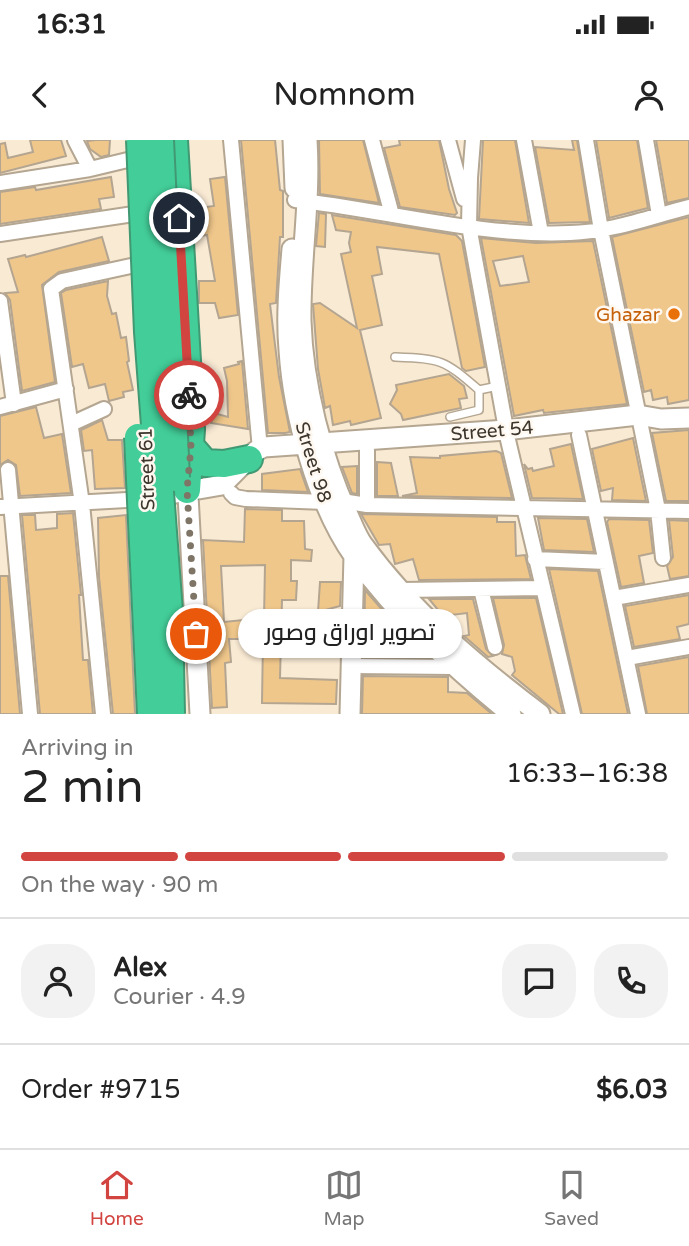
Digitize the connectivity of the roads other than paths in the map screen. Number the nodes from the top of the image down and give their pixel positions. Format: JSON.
{"nodes":[{"id":1,"x":75,"y":140,"type":"edge"},
{"id":2,"x":160,"y":140,"type":"edge"},
{"id":3,"x":172,"y":140,"type":"edge"},
{"id":4,"x":231,"y":140,"type":"edge"},
{"id":5,"x":293,"y":140,"type":"edge"},
{"id":6,"x":307,"y":140,"type":"edge"},
{"id":7,"x":372,"y":140,"type":"edge"},
{"id":8,"x":448,"y":140,"type":"edge"},
{"id":9,"x":473,"y":140,"type":"edge"},
{"id":10,"x":524,"y":140,"type":"edge"},
{"id":11,"x":586,"y":140,"type":"edge"},
{"id":12,"x":646,"y":140,"type":"edge"},
{"id":13,"x":137,"y":146,"type":"edge"},
{"id":14,"x":90,"y":169,"type":"junction"},
{"id":15,"x":0,"y":183,"type":"edge"},
{"id":16,"x":302,"y":201,"type":"junction"},
{"id":17,"x":689,"y":207,"type":"edge"},
{"id":18,"x":138,"y":212,"type":"junction"},
{"id":19,"x":173,"y":212,"type":"junction"},
{"id":20,"x":391,"y":215,"type":"junction"},
{"id":21,"x":659,"y":215,"type":"junction"},
{"id":22,"x":469,"y":221,"type":"junction"},
{"id":23,"x":601,"y":230,"type":"junction"},
{"id":24,"x":541,"y":233,"type":"junction"},
{"id":25,"x":0,"y":234,"type":"edge"},
{"id":26,"x":140,"y":264,"type":"junction"},
{"id":27,"x":0,"y":301,"type":"edge"},
{"id":28,"x":148,"y":332,"type":"junction"},
{"id":29,"x":395,"y":357,"type":"dead end"},
{"id":30,"x":498,"y":386,"type":"junction"},
{"id":31,"x":66,"y":389,"type":"junction"},
{"id":32,"x":479,"y":390,"type":"junction"},
{"id":33,"x":7,"y":405,"type":"edge"},
{"id":34,"x":104,"y":409,"type":"dead end"},
{"id":35,"x":450,"y":418,"type":"dead end"},
{"id":36,"x":689,"y":418,"type":"edge"},
{"id":37,"x":639,"y":421,"type":"junction"},
{"id":38,"x":71,"y":424,"type":"junction"},
{"id":39,"x":507,"y":435,"type":"junction"},
{"id":40,"x":579,"y":435,"type":"junction"},
{"id":41,"x":191,"y":438,"type":"junction"},
{"id":42,"x":316,"y":448,"type":"junction"},
{"id":43,"x":368,"y":450,"type":"junction"},
{"id":44,"x":255,"y":454,"type":"junction"},
{"id":45,"x":8,"y":470,"type":"dead end"},
{"id":46,"x":231,"y":493,"type":"junction"},
{"id":47,"x":188,"y":495,"type":"junction"},
{"id":48,"x":146,"y":499,"type":"junction"},
{"id":49,"x":333,"y":502,"type":"junction"},
{"id":50,"x":82,"y":504,"type":"junction"},
{"id":51,"x":367,"y":505,"type":"junction"},
{"id":52,"x":6,"y":507,"type":"edge"},
{"id":53,"x":524,"y":508,"type":"junction"},
{"id":54,"x":596,"y":509,"type":"junction"},
{"id":55,"x":657,"y":510,"type":"junction"},
{"id":56,"x":689,"y":511,"type":"edge"},
{"id":57,"x":357,"y":549,"type":"junction"},
{"id":58,"x":663,"y":558,"type":"dead end"},
{"id":59,"x":535,"y":559,"type":"junction"},
{"id":60,"x":606,"y":562,"type":"junction"},
{"id":61,"x":689,"y":585,"type":"edge"},
{"id":62,"x":541,"y":588,"type":"junction"},
{"id":63,"x":481,"y":589,"type":"junction"},
{"id":64,"x":401,"y":590,"type":"junction"},
{"id":65,"x":614,"y":598,"type":"junction"},
{"id":66,"x":495,"y":647,"type":"dead end"},
{"id":67,"x":689,"y":647,"type":"edge"},
{"id":68,"x":627,"y":658,"type":"junction"},
{"id":69,"x":352,"y":666,"type":"junction"},
{"id":70,"x":453,"y":667,"type":"junction"},
{"id":71,"x":30,"y":714,"type":"edge"},
{"id":72,"x":103,"y":714,"type":"edge"},
{"id":73,"x":151,"y":714,"type":"edge"},
{"id":74,"x":159,"y":714,"type":"edge"},
{"id":75,"x":171,"y":714,"type":"edge"},
{"id":76,"x":188,"y":714,"type":"edge"},
{"id":77,"x":200,"y":714,"type":"edge"},
{"id":78,"x":350,"y":714,"type":"edge"},
{"id":79,"x":511,"y":714,"type":"edge"},
{"id":80,"x":540,"y":714,"type":"edge"},
{"id":81,"x":573,"y":714,"type":"edge"},
{"id":82,"x":638,"y":714,"type":"edge"}],
"edges":[{"from":1,"to":14,"type":"street"},
{"from":2,"to":76,"type":"highway","bridge":true},
{"from":3,"to":19,"type":"street"},
{"from":3,"to":41,"type":"highway"},
{"from":4,"to":44,"type":"street"},
{"from":5,"to":16,"type":"street","name":"Street 98"},
{"from":6,"to":16,"type":"street"},
{"from":7,"to":20,"type":"street"},
{"from":8,"to":22,"type":"street"},
{"from":9,"to":22,"type":"street"},
{"from":10,"to":24,"type":"street"},
{"from":11,"to":23,"type":"street"},
{"from":12,"to":21,"type":"street"},
{"from":13,"to":14,"type":"street"},
{"from":13,"to":18,"type":"street","name":"Street 61"},
{"from":13,"to":28,"type":"highway","bridge":true},
{"from":14,"to":15,"type":"street"},
{"from":16,"to":20,"type":"street"},
{"from":16,"to":42,"type":"street","name":"Street 98"},
{"from":17,"to":21,"type":"street"},
{"from":18,"to":19,"type":"street"},
{"from":18,"to":25,"type":"street"},
{"from":18,"to":26,"type":"street","name":"Street 61"},
{"from":19,"to":47,"type":"street"},
{"from":20,"to":22,"type":"street"},
{"from":21,"to":23,"type":"street"},
{"from":22,"to":24,"type":"street"},
{"from":22,"to":30,"type":"street"},
{"from":23,"to":24,"type":"street"},
{"from":23,"to":37,"type":"street"},
{"from":26,"to":31,"type":"street"},
{"from":26,"to":48,"type":"street","name":"Street 61"},
{"from":27,"to":33,"type":"street"},
{"from":28,"to":73,"type":"highway","bridge":true},
{"from":28,"to":75,"type":"highway","bridge":true},
{"from":29,"to":32,"type":"lane"},
{"from":30,"to":32,"type":"lane"},
{"from":30,"to":39,"type":"street"},
{"from":31,"to":33,"type":"street"},
{"from":31,"to":38,"type":"street"},
{"from":32,"to":35,"type":"lane"},
{"from":34,"to":38,"type":"street"},
{"from":36,"to":37,"type":"street","name":"Street 54"},
{"from":37,"to":39,"type":"street","name":"Street 54"},
{"from":37,"to":40,"type":"street","name":"Street 54"},
{"from":37,"to":55,"type":"street"},
{"from":38,"to":50,"type":"street"},
{"from":39,"to":40,"type":"street","name":"Street 54"},
{"from":39,"to":42,"type":"street","name":"Street 54"},
{"from":39,"to":43,"type":"street","name":"Street 54"},
{"from":39,"to":53,"type":"street"},
{"from":40,"to":54,"type":"street"},
{"from":41,"to":44,"type":"highway"},
{"from":41,"to":47,"type":"highway"},
{"from":42,"to":43,"type":"street","name":"Street 54"},
{"from":42,"to":44,"type":"street"},
{"from":42,"to":46,"type":"street"},
{"from":42,"to":49,"type":"street","name":"Street 98"},
{"from":43,"to":51,"type":"street"},
{"from":44,"to":47,"type":"street"},
{"from":45,"to":52,"type":"street"},
{"from":46,"to":47,"type":"street"},
{"from":46,"to":49,"type":"street"},
{"from":47,"to":48,"type":"street"},
{"from":47,"to":77,"type":"street"},
{"from":48,"to":50,"type":"street"},
{"from":48,"to":74,"type":"street","name":"Street 61"},
{"from":49,"to":51,"type":"street"},
{"from":49,"to":57,"type":"street","name":"Street 98"},
{"from":50,"to":52,"type":"street"},
{"from":50,"to":72,"type":"street"},
{"from":51,"to":53,"type":"street"},
{"from":52,"to":71,"type":"street"},
{"from":53,"to":54,"type":"street"},
{"from":53,"to":59,"type":"street"},
{"from":54,"to":55,"type":"street"},
{"from":54,"to":60,"type":"street"},
{"from":55,"to":56,"type":"street"},
{"from":55,"to":58,"type":"street"},
{"from":57,"to":64,"type":"street","name":"Street 98"},
{"from":57,"to":69,"type":"street"},
{"from":57,"to":70,"type":"street","name":"Street 98"},
{"from":59,"to":60,"type":"street"},
{"from":59,"to":62,"type":"street"},
{"from":60,"to":65,"type":"street"},
{"from":61,"to":65,"type":"street"},
{"from":62,"to":63,"type":"street"},
{"from":62,"to":81,"type":"street"},
{"from":63,"to":64,"type":"street"},
{"from":63,"to":66,"type":"street"},
{"from":64,"to":80,"type":"street","name":"Street 98"},
{"from":65,"to":68,"type":"street"},
{"from":67,"to":68,"type":"street"},
{"from":68,"to":82,"type":"street"},
{"from":69,"to":70,"type":"street"},
{"from":69,"to":78,"type":"street"},
{"from":70,"to":79,"type":"street","name":"Street 98"}]}
